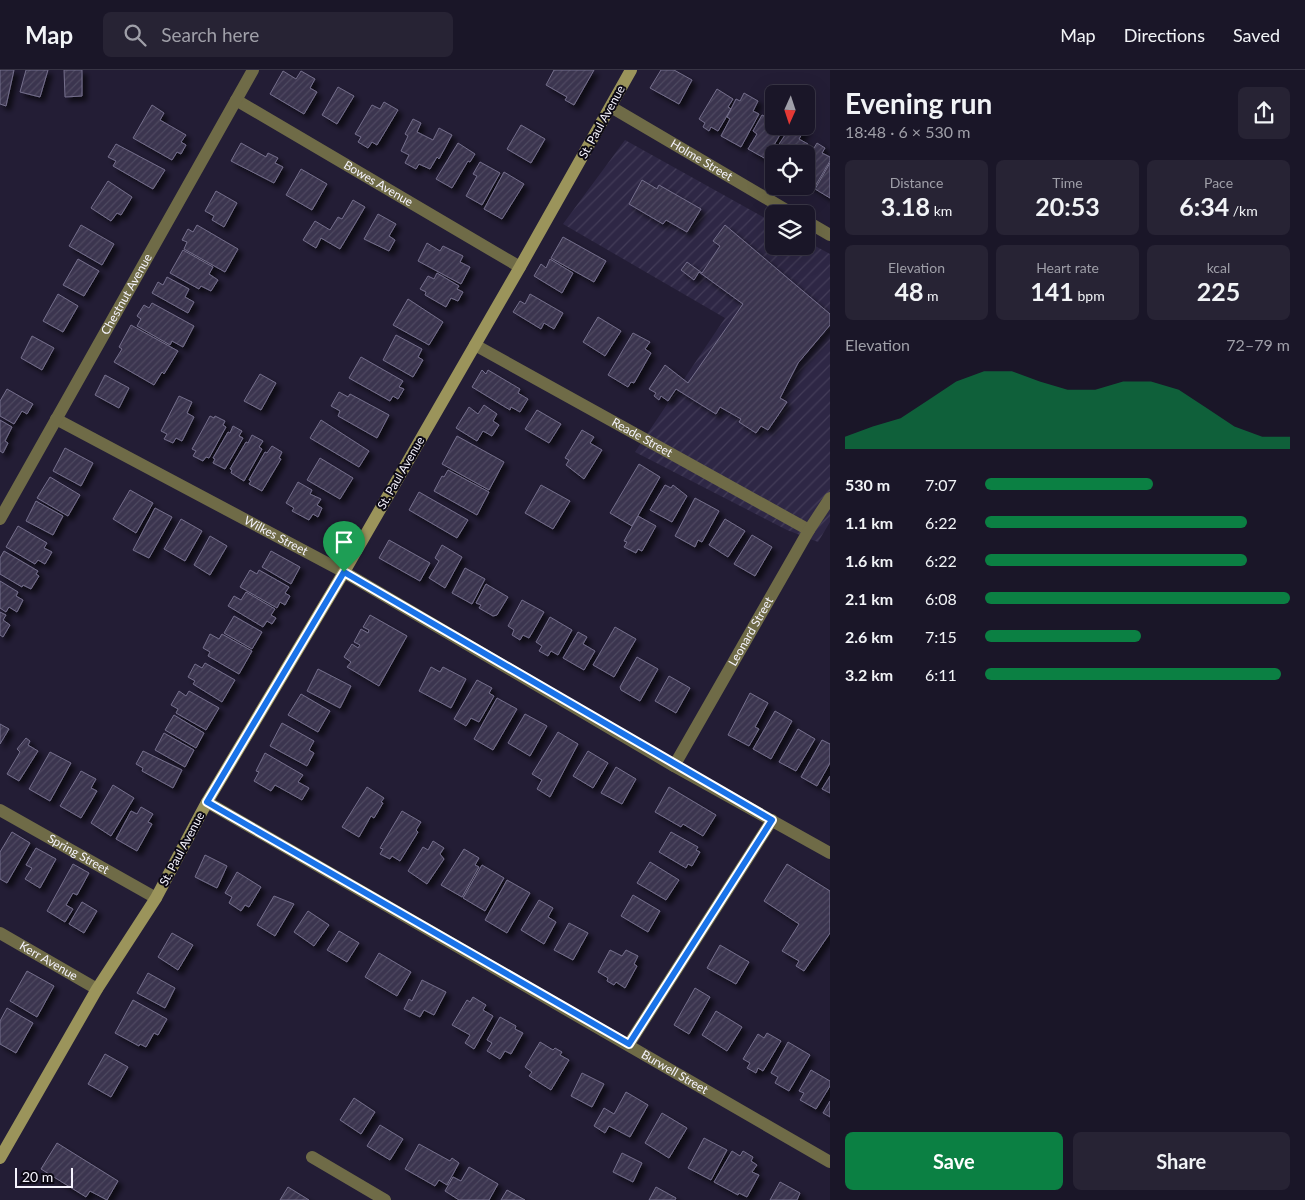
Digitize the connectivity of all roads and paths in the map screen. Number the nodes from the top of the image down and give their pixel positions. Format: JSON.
{"nodes":[{"id":1,"x":253,"y":70,"type":"edge"},
{"id":2,"x":630,"y":70,"type":"edge"},
{"id":3,"x":236,"y":100,"type":"junction"},
{"id":4,"x":611,"y":107,"type":"junction"},
{"id":5,"x":778,"y":205,"type":"edge"},
{"id":6,"x":815,"y":226,"type":"edge"},
{"id":7,"x":830,"y":235,"type":"edge"},
{"id":8,"x":520,"y":268,"type":"junction"},
{"id":9,"x":476,"y":345,"type":"junction"},
{"id":10,"x":56,"y":418,"type":"junction"},
{"id":11,"x":830,"y":498,"type":"edge"},
{"id":12,"x":0,"y":518,"type":"edge"},
{"id":13,"x":809,"y":530,"type":"junction"},
{"id":14,"x":344,"y":572,"type":"junction"},
{"id":15,"x":674,"y":766,"type":"junction"},
{"id":16,"x":207,"y":802,"type":"junction"},
{"id":17,"x":0,"y":810,"type":"edge"},
{"id":18,"x":772,"y":820,"type":"junction"},
{"id":19,"x":830,"y":853,"type":"edge"},
{"id":20,"x":156,"y":898,"type":"junction"},
{"id":21,"x":0,"y":933,"type":"edge"},
{"id":22,"x":97,"y":989,"type":"junction"},
{"id":23,"x":629,"y":1044,"type":"junction"},
{"id":24,"x":312,"y":1157,"type":"dead end"},
{"id":25,"x":0,"y":1158,"type":"edge"},
{"id":26,"x":830,"y":1162,"type":"edge"},
{"id":27,"x":385,"y":1200,"type":"edge"}],
"edges":[{"from":1,"to":3,"type":"street","name":"Chestnut Avenue"},
{"from":2,"to":4,"type":"street","name":"St. Paul Avenue"},
{"from":3,"to":8,"type":"street","name":"Bowes Avenue"},
{"from":3,"to":10,"type":"street","name":"Chestnut Avenue"},
{"from":4,"to":5,"type":"street","name":"Holme Street"},
{"from":4,"to":8,"type":"street","name":"St. Paul Avenue"},
{"from":6,"to":7,"type":"street"},
{"from":8,"to":9,"type":"street","name":"St. Paul Avenue"},
{"from":9,"to":13,"type":"street","name":"Reade Street"},
{"from":9,"to":14,"type":"street","name":"St. Paul Avenue"},
{"from":10,"to":12,"type":"street","name":"Chestnut Avenue"},
{"from":10,"to":14,"type":"street","name":"Wilkes Street"},
{"from":11,"to":13,"type":"street","name":"Leonard Street"},
{"from":13,"to":15,"type":"street","name":"Leonard Street"},
{"from":14,"to":15,"type":"street","name":"Wilkes Street"},
{"from":14,"to":16,"type":"street","name":"St. Paul Avenue"},
{"from":15,"to":18,"type":"street","name":"Wilkes Street"},
{"from":16,"to":20,"type":"street","name":"St. Paul Avenue"},
{"from":16,"to":23,"type":"street","name":"Burwell Street"},
{"from":17,"to":20,"type":"street","name":"Spring Street"},
{"from":18,"to":19,"type":"street","name":"Wilkes Street"},
{"from":18,"to":23,"type":"street"},
{"from":20,"to":22,"type":"street","name":"St. Paul Avenue"},
{"from":21,"to":22,"type":"street","name":"Kerr Avenue"},
{"from":22,"to":25,"type":"street","name":"St. Paul Avenue"},
{"from":23,"to":26,"type":"street","name":"Burwell Street"},
{"from":24,"to":27,"type":"street"}]}
